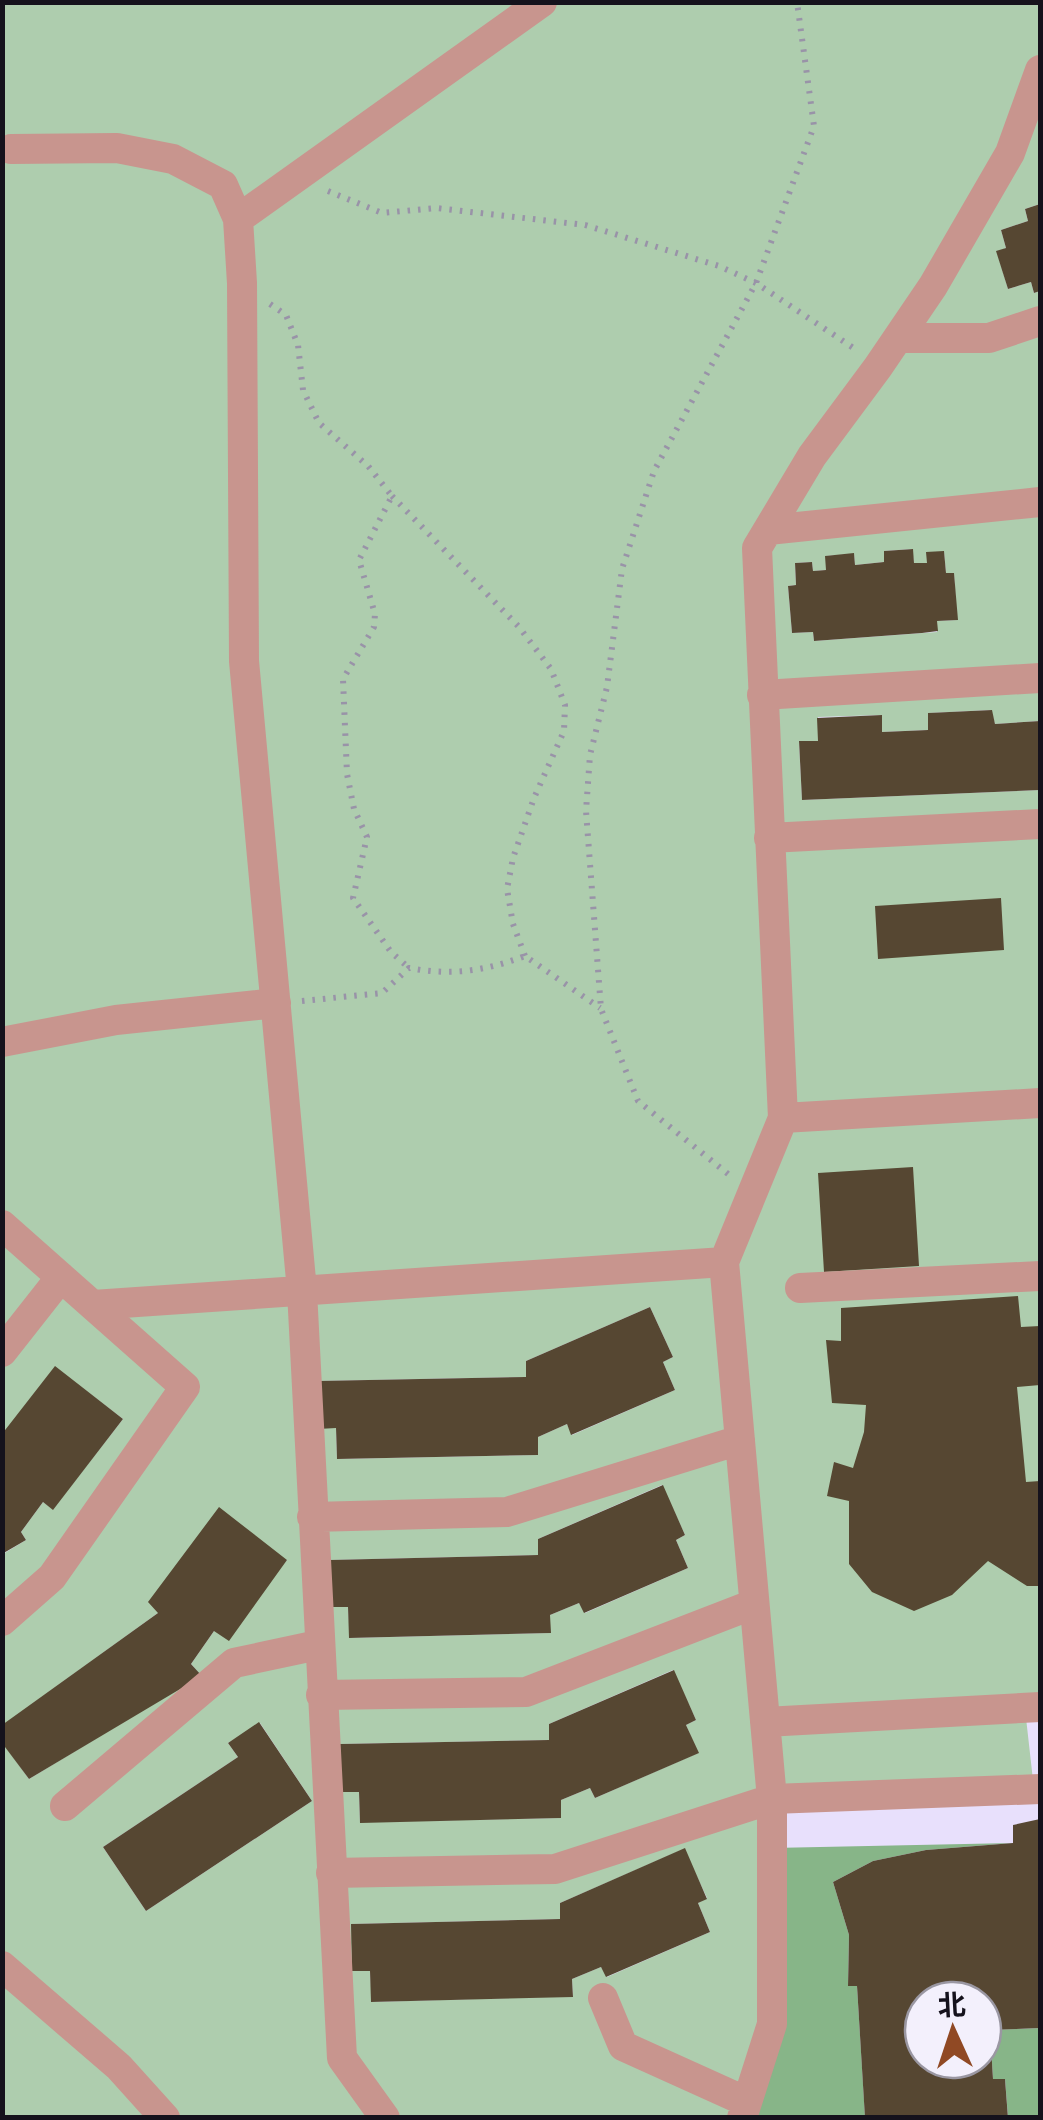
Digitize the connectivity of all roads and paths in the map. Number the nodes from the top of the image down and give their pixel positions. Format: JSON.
{"nodes":[{"id":1,"x":542,"y":2,"type":"edge"},
{"id":2,"x":797,"y":2,"type":"edge"},
{"id":3,"x":1040,"y":70,"type":"edge"},
{"id":4,"x":1040,"y":144,"type":"edge"},
{"id":5,"x":12,"y":150,"type":"dead end"},
{"id":6,"x":1010,"y":153,"type":"junction"},
{"id":7,"x":288,"y":184,"type":"junction"},
{"id":8,"x":238,"y":220,"type":"junction"},
{"id":9,"x":756,"y":283,"type":"junction"},
{"id":10,"x":242,"y":284,"type":"junction"},
{"id":11,"x":1040,"y":321,"type":"edge"},
{"id":12,"x":898,"y":338,"type":"junction"},
{"id":13,"x":878,"y":367,"type":"junction"},
{"id":14,"x":392,"y":496,"type":"junction"},
{"id":15,"x":1040,"y":502,"type":"edge"},
{"id":16,"x":768,"y":530,"type":"junction"},
{"id":17,"x":1040,"y":678,"type":"edge"},
{"id":18,"x":762,"y":695,"type":"junction"},
{"id":19,"x":1040,"y":824,"type":"edge"},
{"id":20,"x":769,"y":838,"type":"junction"},
{"id":21,"x":525,"y":956,"type":"junction"},
{"id":22,"x":409,"y":968,"type":"junction"},
{"id":23,"x":276,"y":1002,"type":"junction"},
{"id":24,"x":601,"y":1009,"type":"junction"},
{"id":25,"x":2,"y":1042,"type":"edge"},
{"id":26,"x":1040,"y":1103,"type":"edge"},
{"id":27,"x":783,"y":1118,"type":"junction"},
{"id":28,"x":752,"y":1194,"type":"junction"},
{"id":29,"x":2,"y":1225,"type":"edge"},
{"id":30,"x":724,"y":1262,"type":"junction"},
{"id":31,"x":1040,"y":1276,"type":"edge"},
{"id":32,"x":61,"y":1277,"type":"junction"},
{"id":33,"x":800,"y":1288,"type":"dead end"},
{"id":34,"x":302,"y":1291,"type":"junction"},
{"id":35,"x":93,"y":1305,"type":"junction"},
{"id":36,"x":2,"y":1352,"type":"edge"},
{"id":37,"x":740,"y":1440,"type":"junction"},
{"id":38,"x":312,"y":1518,"type":"junction"},
{"id":39,"x":754,"y":1604,"type":"junction"},
{"id":40,"x":2,"y":1621,"type":"edge"},
{"id":41,"x":318,"y":1645,"type":"junction"},
{"id":42,"x":321,"y":1695,"type":"junction"},
{"id":43,"x":1040,"y":1707,"type":"edge"},
{"id":44,"x":764,"y":1722,"type":"junction"},
{"id":45,"x":1040,"y":1788,"type":"edge"},
{"id":46,"x":772,"y":1799,"type":"junction"},
{"id":47,"x":65,"y":1806,"type":"dead end"},
{"id":48,"x":331,"y":1873,"type":"junction"},
{"id":49,"x":2,"y":1966,"type":"edge"},
{"id":50,"x":603,"y":1998,"type":"dead end"},
{"id":51,"x":745,"y":2110,"type":"edge"},
{"id":52,"x":165,"y":2118,"type":"edge"},
{"id":53,"x":385,"y":2118,"type":"edge"}],
"edges":[{"from":1,"to":7,"type":"street"},
{"from":2,"to":9,"type":"path"},
{"from":3,"to":6,"type":"street"},
{"from":4,"to":6,"type":"street"},
{"from":5,"to":8,"type":"street"},
{"from":6,"to":12,"type":"street"},
{"from":7,"to":8,"type":"street"},
{"from":7,"to":9,"type":"path"},
{"from":8,"to":10,"type":"street"},
{"from":9,"to":13,"type":"path"},
{"from":9,"to":24,"type":"path"},
{"from":10,"to":14,"type":"path"},
{"from":10,"to":23,"type":"street"},
{"from":11,"to":12,"type":"street"},
{"from":12,"to":13,"type":"street"},
{"from":13,"to":16,"type":"street"},
{"from":14,"to":21,"type":"path"},
{"from":14,"to":22,"type":"path"},
{"from":15,"to":16,"type":"street"},
{"from":16,"to":18,"type":"street"},
{"from":17,"to":18,"type":"street"},
{"from":18,"to":20,"type":"street"},
{"from":19,"to":20,"type":"street"},
{"from":20,"to":27,"type":"street"},
{"from":21,"to":22,"type":"path"},
{"from":21,"to":24,"type":"path"},
{"from":22,"to":23,"type":"path"},
{"from":23,"to":25,"type":"street"},
{"from":23,"to":34,"type":"street"},
{"from":24,"to":28,"type":"path"},
{"from":26,"to":27,"type":"street"},
{"from":27,"to":28,"type":"street"},
{"from":28,"to":30,"type":"street"},
{"from":29,"to":32,"type":"street"},
{"from":30,"to":34,"type":"street"},
{"from":30,"to":37,"type":"street"},
{"from":31,"to":33,"type":"street"},
{"from":32,"to":35,"type":"street"},
{"from":32,"to":36,"type":"street"},
{"from":34,"to":35,"type":"street"},
{"from":34,"to":38,"type":"street"},
{"from":35,"to":40,"type":"street"},
{"from":37,"to":38,"type":"street"},
{"from":37,"to":39,"type":"street"},
{"from":38,"to":41,"type":"street"},
{"from":39,"to":42,"type":"street"},
{"from":39,"to":44,"type":"street"},
{"from":41,"to":42,"type":"street"},
{"from":41,"to":47,"type":"street"},
{"from":42,"to":48,"type":"street"},
{"from":43,"to":44,"type":"street"},
{"from":44,"to":46,"type":"street"},
{"from":45,"to":46,"type":"street"},
{"from":46,"to":48,"type":"street"},
{"from":46,"to":51,"type":"street"},
{"from":48,"to":53,"type":"street"},
{"from":49,"to":52,"type":"street"},
{"from":50,"to":51,"type":"street"}]}
